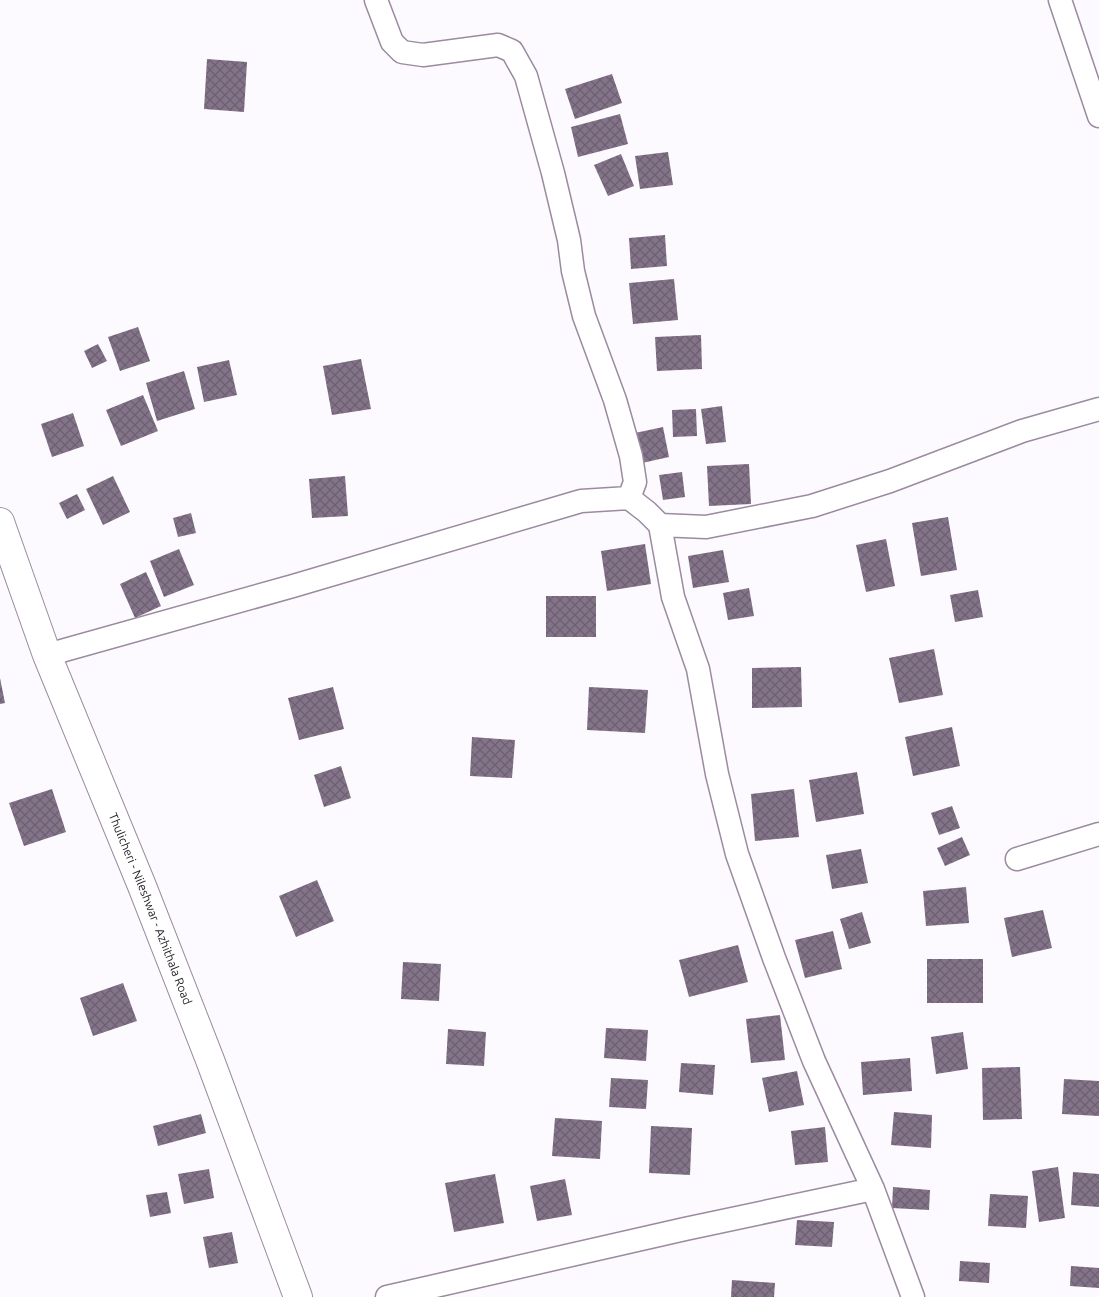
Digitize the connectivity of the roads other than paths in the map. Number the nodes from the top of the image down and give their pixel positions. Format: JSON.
{"nodes":[{"id":1,"x":376,"y":0,"type":"edge"},
{"id":2,"x":1060,"y":0,"type":"edge"},
{"id":3,"x":1099,"y":116,"type":"edge"},
{"id":4,"x":1099,"y":409,"type":"edge"},
{"id":5,"x":629,"y":498,"type":"junction"},
{"id":6,"x":0,"y":522,"type":"edge"},
{"id":7,"x":660,"y":525,"type":"junction"},
{"id":8,"x":47,"y":655,"type":"junction"},
{"id":9,"x":1099,"y":834,"type":"edge"},
{"id":10,"x":1017,"y":858,"type":"dead end"},
{"id":11,"x":873,"y":1189,"type":"junction"},
{"id":12,"x":298,"y":1297,"type":"edge"},
{"id":13,"x":386,"y":1297,"type":"edge"},
{"id":14,"x":913,"y":1297,"type":"edge"}],
"edges":[{"from":1,"to":5,"type":"street"},
{"from":2,"to":3,"type":"street"},
{"from":4,"to":7,"type":"street"},
{"from":5,"to":7,"type":"street"},
{"from":5,"to":8,"type":"street"},
{"from":6,"to":8,"type":"main road","name":"Thulicheri - Nileshwar - Azhithala Road"},
{"from":7,"to":11,"type":"street"},
{"from":8,"to":12,"type":"main road","name":"Thulicheri - Nileshwar - Azhithala Road"},
{"from":9,"to":10,"type":"street"},
{"from":11,"to":13,"type":"street"},
{"from":11,"to":14,"type":"street"}]}
